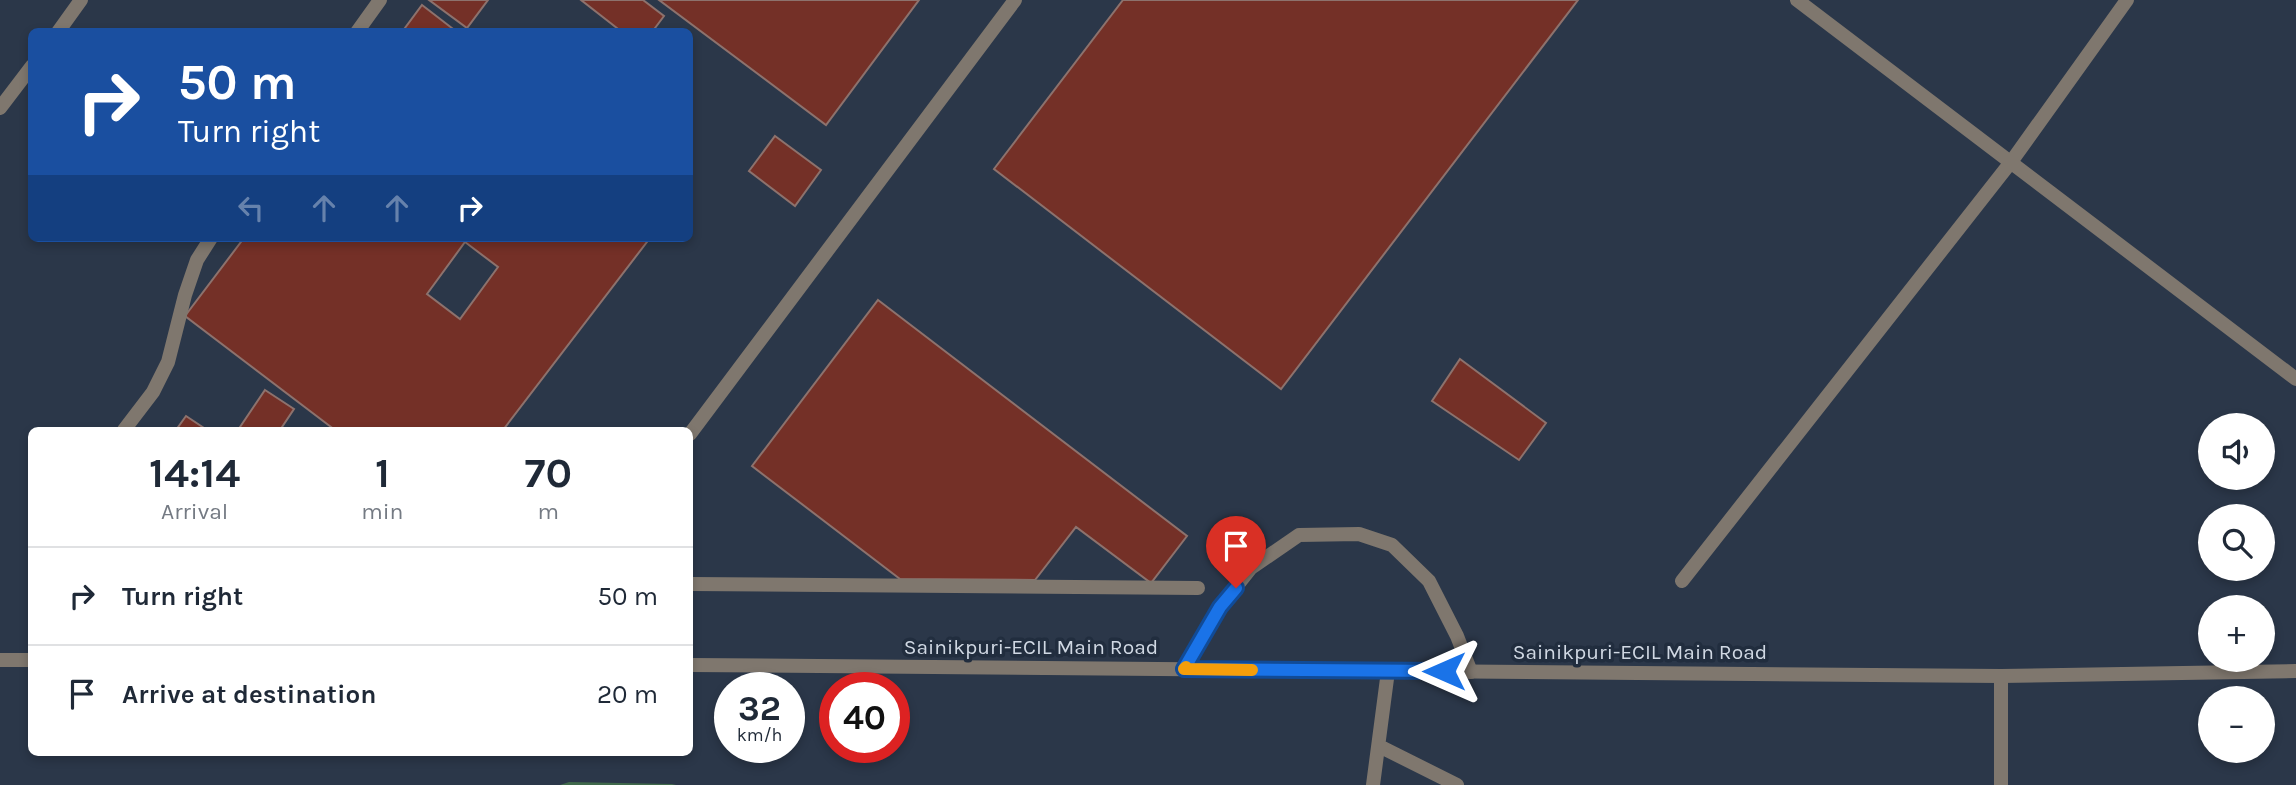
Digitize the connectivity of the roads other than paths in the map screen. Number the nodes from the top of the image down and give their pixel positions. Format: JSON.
{"nodes":[{"id":1,"x":81,"y":0,"type":"edge"},
{"id":2,"x":380,"y":0,"type":"edge"},
{"id":3,"x":1015,"y":0,"type":"edge"},
{"id":4,"x":1797,"y":0,"type":"edge"},
{"id":5,"x":2126,"y":0,"type":"edge"},
{"id":6,"x":61,"y":28,"type":"edge"},
{"id":7,"x":359,"y":28,"type":"edge"},
{"id":8,"x":28,"y":71,"type":"edge"},
{"id":9,"x":0,"y":108,"type":"edge"},
{"id":10,"x":2011,"y":162,"type":"junction"},
{"id":11,"x":208,"y":242,"type":"edge"},
{"id":12,"x":2296,"y":380,"type":"edge"},
{"id":13,"x":126,"y":427,"type":"edge"},
{"id":14,"x":693,"y":430,"type":"edge"},
{"id":15,"x":1682,"y":581,"type":"dead end"},
{"id":16,"x":693,"y":584,"type":"edge"},
{"id":17,"x":1198,"y":588,"type":"dead end"},
{"id":18,"x":0,"y":660,"type":"edge"},
{"id":19,"x":28,"y":660,"type":"edge"},
{"id":20,"x":693,"y":665,"type":"edge"},
{"id":21,"x":1184,"y":669,"type":"junction"},
{"id":22,"x":1388,"y":671,"type":"junction"},
{"id":23,"x":2296,"y":671,"type":"edge"},
{"id":24,"x":1471,"y":672,"type":"junction"},
{"id":25,"x":2001,"y":676,"type":"junction"},
{"id":26,"x":1379,"y":746,"type":"junction"},
{"id":27,"x":1373,"y":785,"type":"edge"},
{"id":28,"x":1457,"y":785,"type":"edge"},
{"id":29,"x":2001,"y":785,"type":"edge"}],
"edges":[{"from":1,"to":6,"type":"street"},
{"from":2,"to":7,"type":"street"},
{"from":3,"to":14,"type":"street"},
{"from":4,"to":10,"type":"street"},
{"from":5,"to":10,"type":"street"},
{"from":8,"to":9,"type":"street"},
{"from":10,"to":12,"type":"street"},
{"from":10,"to":15,"type":"street"},
{"from":11,"to":13,"type":"street"},
{"from":16,"to":17,"type":"street"},
{"from":18,"to":19,"type":"street"},
{"from":20,"to":21,"type":"street","name":"Sainikpuri-ECIL Main Road"},
{"from":21,"to":22,"type":"street","name":"Sainikpuri-ECIL Main Road"},
{"from":21,"to":24,"type":"street"},
{"from":22,"to":24,"type":"street","name":"Sainikpuri-ECIL Main Road"},
{"from":22,"to":26,"type":"street"},
{"from":23,"to":25,"type":"street","name":"Sainikpuri-ECIL Main Road"},
{"from":24,"to":25,"type":"street","name":"Sainikpuri-ECIL Main Road"},
{"from":25,"to":29,"type":"street"},
{"from":26,"to":27,"type":"street"},
{"from":26,"to":28,"type":"street"}]}
